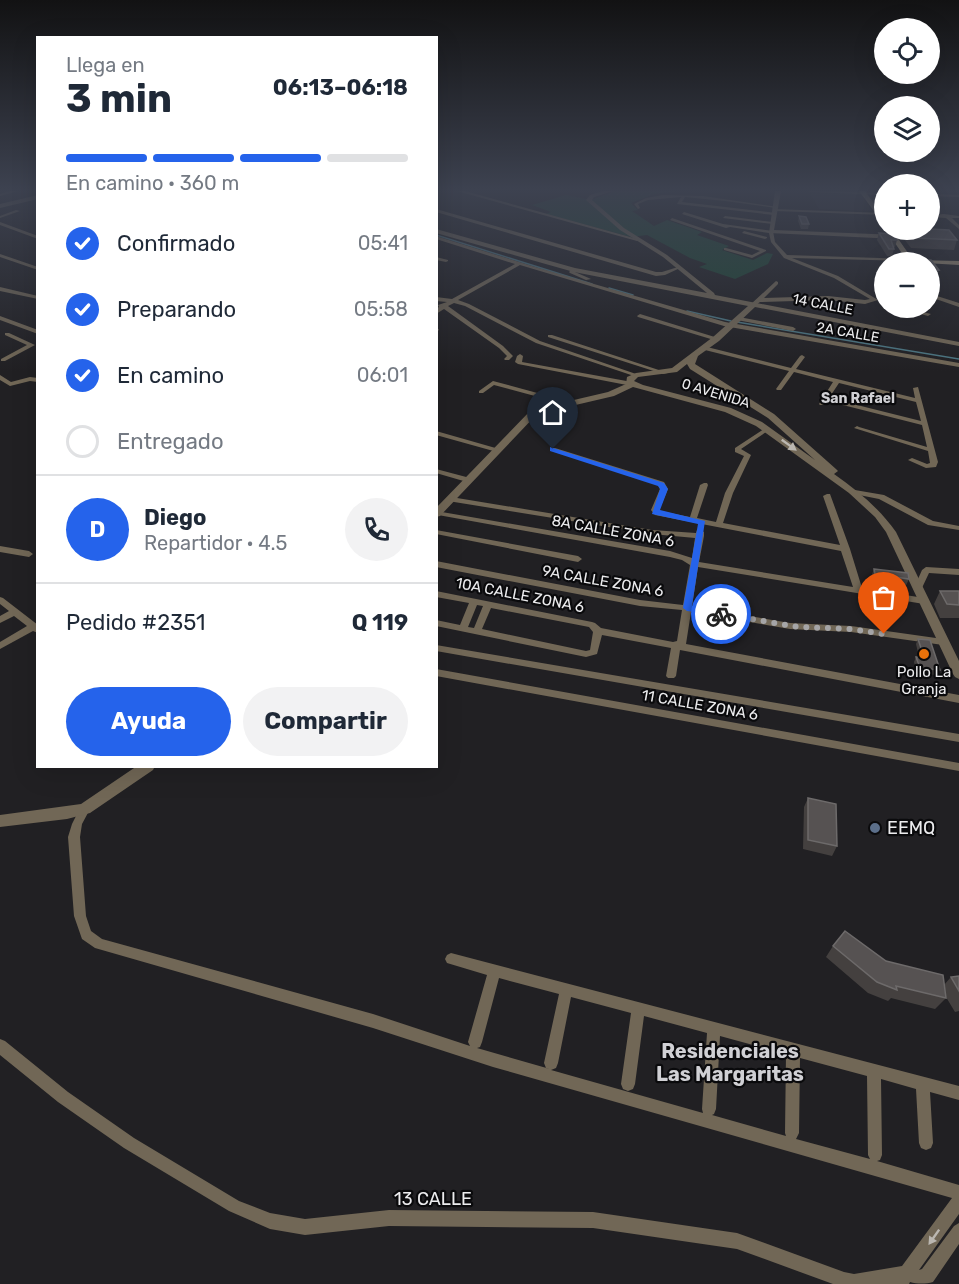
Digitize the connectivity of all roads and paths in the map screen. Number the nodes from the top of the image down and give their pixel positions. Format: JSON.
{"nodes":[{"id":1,"x":479,"y":251,"type":"edge"},
{"id":2,"x":506,"y":251,"type":"edge"},
{"id":3,"x":577,"y":251,"type":"edge"},
{"id":4,"x":657,"y":251,"type":"edge"},
{"id":5,"x":732,"y":251,"type":"edge"},
{"id":6,"x":764,"y":251,"type":"edge"},
{"id":7,"x":780,"y":251,"type":"edge"},
{"id":8,"x":0,"y":255,"type":"edge"},
{"id":9,"x":784,"y":256,"type":"junction"},
{"id":10,"x":438,"y":259,"type":"edge"},
{"id":11,"x":874,"y":260,"type":"edge"},
{"id":12,"x":446,"y":261,"type":"dead end"},
{"id":13,"x":520,"y":263,"type":"junction"},
{"id":14,"x":940,"y":263,"type":"edge"},
{"id":15,"x":959,"y":263,"type":"edge"},
{"id":16,"x":36,"y":268,"type":"edge"},
{"id":17,"x":678,"y":268,"type":"junction"},
{"id":18,"x":574,"y":270,"type":"junction"},
{"id":19,"x":776,"y":283,"type":"dead end"},
{"id":20,"x":0,"y":289,"type":"edge"},
{"id":21,"x":36,"y":298,"type":"edge"},
{"id":22,"x":438,"y":299,"type":"edge"},
{"id":23,"x":723,"y":299,"type":"junction"},
{"id":24,"x":941,"y":299,"type":"edge"},
{"id":25,"x":874,"y":300,"type":"edge"},
{"id":26,"x":455,"y":301,"type":"junction"},
{"id":27,"x":874,"y":301,"type":"edge"},
{"id":28,"x":756,"y":302,"type":"junction"},
{"id":29,"x":959,"y":305,"type":"edge"},
{"id":30,"x":440,"y":306,"type":"edge"},
{"id":31,"x":640,"y":316,"type":"dead end"},
{"id":32,"x":0,"y":318,"type":"edge"},
{"id":33,"x":738,"y":320,"type":"junction"},
{"id":34,"x":18,"y":329,"type":"dead end"},
{"id":35,"x":36,"y":331,"type":"edge"},
{"id":36,"x":7,"y":334,"type":"junction"},
{"id":37,"x":550,"y":336,"type":"dead end"},
{"id":38,"x":0,"y":338,"type":"edge"},
{"id":39,"x":716,"y":339,"type":"junction"},
{"id":40,"x":860,"y":342,"type":"dead end"},
{"id":41,"x":959,"y":344,"type":"edge"},
{"id":42,"x":703,"y":348,"type":"junction"},
{"id":43,"x":520,"y":356,"type":"dead end"},
{"id":44,"x":694,"y":357,"type":"junction"},
{"id":45,"x":802,"y":357,"type":"dead end"},
{"id":46,"x":507,"y":359,"type":"dead end"},
{"id":47,"x":3,"y":360,"type":"dead end"},
{"id":48,"x":959,"y":364,"type":"edge"},
{"id":49,"x":793,"y":370,"type":"junction"},
{"id":50,"x":665,"y":373,"type":"junction"},
{"id":51,"x":0,"y":377,"type":"edge"},
{"id":52,"x":36,"y":380,"type":"edge"},
{"id":53,"x":634,"y":380,"type":"junction"},
{"id":54,"x":837,"y":381,"type":"junction"},
{"id":55,"x":916,"y":388,"type":"dead end"},
{"id":56,"x":779,"y":389,"type":"dead end"},
{"id":57,"x":481,"y":392,"type":"dead end"},
{"id":58,"x":919,"y":401,"type":"junction"},
{"id":59,"x":572,"y":404,"type":"junction"},
{"id":60,"x":924,"y":424,"type":"junction"},
{"id":61,"x":856,"y":428,"type":"dead end"},
{"id":62,"x":767,"y":429,"type":"junction"},
{"id":63,"x":438,"y":434,"type":"edge"},
{"id":64,"x":553,"y":449,"type":"dead end"},
{"id":65,"x":497,"y":450,"type":"junction"},
{"id":66,"x":931,"y":450,"type":"junction"},
{"id":67,"x":912,"y":460,"type":"dead end"},
{"id":68,"x":438,"y":472,"type":"edge"},
{"id":69,"x":467,"y":480,"type":"junction"},
{"id":70,"x":704,"y":485,"type":"dead end"},
{"id":71,"x":850,"y":489,"type":"junction"},
{"id":72,"x":827,"y":496,"type":"dead end"},
{"id":73,"x":451,"y":500,"type":"junction"},
{"id":74,"x":438,"y":510,"type":"edge"},
{"id":75,"x":698,"y":521,"type":"junction"},
{"id":76,"x":719,"y":525,"type":"junction"},
{"id":77,"x":959,"y":528,"type":"edge"},
{"id":78,"x":438,"y":532,"type":"edge"},
{"id":79,"x":700,"y":536,"type":"junction"},
{"id":80,"x":0,"y":549,"type":"edge"},
{"id":81,"x":846,"y":549,"type":"junction"},
{"id":82,"x":29,"y":554,"type":"dead end"},
{"id":83,"x":578,"y":560,"type":"dead end"},
{"id":84,"x":438,"y":564,"type":"edge"},
{"id":85,"x":695,"y":564,"type":"junction"},
{"id":86,"x":959,"y":573,"type":"edge"},
{"id":87,"x":918,"y":588,"type":"junction"},
{"id":88,"x":859,"y":591,"type":"junction"},
{"id":89,"x":438,"y":594,"type":"edge"},
{"id":90,"x":0,"y":600,"type":"edge"},
{"id":91,"x":474,"y":601,"type":"junction"},
{"id":92,"x":924,"y":602,"type":"junction"},
{"id":93,"x":488,"y":604,"type":"junction"},
{"id":94,"x":687,"y":608,"type":"junction"},
{"id":95,"x":14,"y":612,"type":"junction"},
{"id":96,"x":0,"y":620,"type":"edge"},
{"id":97,"x":438,"y":623,"type":"edge"},
{"id":98,"x":35,"y":628,"type":"edge"},
{"id":99,"x":463,"y":629,"type":"junction"},
{"id":100,"x":597,"y":629,"type":"junction"},
{"id":101,"x":477,"y":632,"type":"junction"},
{"id":102,"x":943,"y":642,"type":"junction"},
{"id":103,"x":678,"y":645,"type":"junction"},
{"id":104,"x":0,"y":646,"type":"edge"},
{"id":105,"x":438,"y":648,"type":"edge"},
{"id":106,"x":438,"y":672,"type":"edge"},
{"id":107,"x":959,"y":674,"type":"edge"},
{"id":108,"x":671,"y":676,"type":"dead end"},
{"id":109,"x":959,"y":699,"type":"edge"},
{"id":110,"x":959,"y":738,"type":"edge"},
{"id":111,"x":959,"y":767,"type":"edge"},
{"id":112,"x":145,"y":768,"type":"edge"},
{"id":113,"x":85,"y":808,"type":"junction"},
{"id":114,"x":0,"y":821,"type":"edge"},
{"id":115,"x":451,"y":959,"type":"dead end"},
{"id":116,"x":494,"y":971,"type":"junction"},
{"id":117,"x":566,"y":990,"type":"junction"},
{"id":118,"x":638,"y":1009,"type":"junction"},
{"id":119,"x":714,"y":1029,"type":"junction"},
{"id":120,"x":475,"y":1042,"type":"dead end"},
{"id":121,"x":0,"y":1046,"type":"edge"},
{"id":122,"x":793,"y":1050,"type":"junction"},
{"id":123,"x":550,"y":1063,"type":"dead end"},
{"id":124,"x":874,"y":1071,"type":"junction"},
{"id":125,"x":628,"y":1084,"type":"dead end"},
{"id":126,"x":923,"y":1084,"type":"junction"},
{"id":127,"x":959,"y":1094,"type":"edge"},
{"id":128,"x":709,"y":1109,"type":"dead end"},
{"id":129,"x":792,"y":1133,"type":"dead end"},
{"id":130,"x":926,"y":1143,"type":"dead end"},
{"id":131,"x":874,"y":1155,"type":"dead end"},
{"id":132,"x":959,"y":1192,"type":"edge"},
{"id":133,"x":959,"y":1201,"type":"edge"},
{"id":134,"x":959,"y":1231,"type":"edge"},
{"id":135,"x":904,"y":1278,"type":"edge"}],
"edges":[{"from":1,"to":13,"type":"street"},
{"from":2,"to":18,"type":"street","name":"14 CALLE"},
{"from":3,"to":17,"type":"street"},
{"from":4,"to":17,"type":"street"},
{"from":5,"to":6,"type":"street"},
{"from":7,"to":9,"type":"street"},
{"from":8,"to":16,"type":"street"},
{"from":9,"to":11,"type":"street"},
{"from":9,"to":25,"type":"street"},
{"from":10,"to":12,"type":"street"},
{"from":13,"to":26,"type":"street"},
{"from":13,"to":33,"type":"street"},
{"from":14,"to":15,"type":"main road"},
{"from":17,"to":23,"type":"street"},
{"from":18,"to":23,"type":"street","name":"14 CALLE"},
{"from":18,"to":33,"type":"street"},
{"from":19,"to":28,"type":"street"},
{"from":20,"to":21,"type":"street"},
{"from":22,"to":26,"type":"street"},
{"from":23,"to":28,"type":"street","name":"14 CALLE"},
{"from":23,"to":33,"type":"street"},
{"from":24,"to":29,"type":"street"},
{"from":26,"to":30,"type":"street"},
{"from":26,"to":53,"type":"street"},
{"from":27,"to":28,"type":"street"},
{"from":28,"to":33,"type":"street","name":"0 AVENIDA"},
{"from":28,"to":41,"type":"street","name":"14 CALLE"},
{"from":30,"to":46,"type":"street"},
{"from":31,"to":39,"type":"street"},
{"from":32,"to":35,"type":"street"},
{"from":33,"to":39,"type":"street","name":"0 AVENIDA"},
{"from":33,"to":40,"type":"street"},
{"from":33,"to":48,"type":"street","name":"2A CALLE"},
{"from":34,"to":36,"type":"street"},
{"from":36,"to":38,"type":"street"},
{"from":36,"to":47,"type":"street"},
{"from":37,"to":50,"type":"street"},
{"from":39,"to":42,"type":"street","name":"0 AVENIDA"},
{"from":42,"to":44,"type":"street","name":"0 AVENIDA"},
{"from":42,"to":49,"type":"street"},
{"from":43,"to":53,"type":"street"},
{"from":44,"to":50,"type":"street","name":"0 AVENIDA"},
{"from":44,"to":71,"type":"street","name":"0 AVENIDA"},
{"from":45,"to":49,"type":"street"},
{"from":49,"to":54,"type":"street"},
{"from":49,"to":56,"type":"street"},
{"from":50,"to":53,"type":"street","name":"0 AVENIDA"},
{"from":51,"to":52,"type":"street"},
{"from":53,"to":59,"type":"street"},
{"from":53,"to":62,"type":"street","name":"0 AVENIDA"},
{"from":54,"to":58,"type":"street"},
{"from":54,"to":60,"type":"street"},
{"from":55,"to":58,"type":"street"},
{"from":57,"to":59,"type":"street"},
{"from":58,"to":60,"type":"street"},
{"from":59,"to":65,"type":"street"},
{"from":60,"to":66,"type":"street"},
{"from":61,"to":66,"type":"street"},
{"from":62,"to":71,"type":"street","name":"0 AVENIDA","one_way":true},
{"from":62,"to":76,"type":"street"},
{"from":63,"to":65,"type":"street"},
{"from":64,"to":75,"type":"street"},
{"from":65,"to":69,"type":"street"},
{"from":66,"to":67,"type":"street"},
{"from":68,"to":69,"type":"street"},
{"from":69,"to":73,"type":"street"},
{"from":70,"to":75,"type":"street"},
{"from":71,"to":77,"type":"street"},
{"from":71,"to":87,"type":"street","name":"0 AVENIDA"},
{"from":72,"to":81,"type":"street"},
{"from":73,"to":74,"type":"street"},
{"from":73,"to":79,"type":"street"},
{"from":74,"to":85,"type":"street","name":"8A CALLE ZONA 6"},
{"from":75,"to":76,"type":"street"},
{"from":75,"to":79,"type":"street"},
{"from":76,"to":81,"type":"street"},
{"from":78,"to":83,"type":"street"},
{"from":79,"to":85,"type":"street"},
{"from":80,"to":82,"type":"street"},
{"from":81,"to":88,"type":"street"},
{"from":84,"to":94,"type":"street","name":"9A CALLE ZONA 6"},
{"from":85,"to":88,"type":"street","name":"8A CALLE ZONA 6"},
{"from":85,"to":94,"type":"street"},
{"from":86,"to":87,"type":"street"},
{"from":87,"to":92,"type":"street","name":"0 AVENIDA"},
{"from":88,"to":92,"type":"street","name":"8A CALLE ZONA 6"},
{"from":89,"to":91,"type":"street","name":"10A CALLE ZONA 6"},
{"from":90,"to":95,"type":"street"},
{"from":91,"to":93,"type":"street","name":"10A CALLE ZONA 6"},
{"from":91,"to":99,"type":"street"},
{"from":92,"to":102,"type":"street","name":"0 AVENIDA"},
{"from":93,"to":100,"type":"street","name":"10A CALLE ZONA 6"},
{"from":93,"to":101,"type":"street"},
{"from":94,"to":102,"type":"street","name":"9A CALLE ZONA 6"},
{"from":94,"to":103,"type":"street"},
{"from":95,"to":96,"type":"street"},
{"from":95,"to":98,"type":"street"},
{"from":97,"to":99,"type":"street"},
{"from":98,"to":104,"type":"street"},
{"from":99,"to":101,"type":"street"},
{"from":100,"to":101,"type":"street"},
{"from":100,"to":103,"type":"street","name":"10A CALLE ZONA 6"},
{"from":102,"to":107,"type":"street","name":"0 AVENIDA"},
{"from":103,"to":108,"type":"street"},
{"from":103,"to":109,"type":"street","name":"10A CALLE ZONA 6"},
{"from":105,"to":110,"type":"street"},
{"from":106,"to":111,"type":"street","name":"11 CALLE ZONA 6"},
{"from":112,"to":113,"type":"street"},
{"from":113,"to":114,"type":"street"},
{"from":113,"to":132,"type":"street"},
{"from":115,"to":116,"type":"street"},
{"from":116,"to":117,"type":"street"},
{"from":116,"to":120,"type":"street"},
{"from":117,"to":118,"type":"street"},
{"from":117,"to":123,"type":"street"},
{"from":118,"to":119,"type":"street"},
{"from":118,"to":125,"type":"street"},
{"from":119,"to":122,"type":"street"},
{"from":119,"to":128,"type":"street"},
{"from":121,"to":135,"type":"street","name":"13 CALLE"},
{"from":122,"to":124,"type":"street"},
{"from":122,"to":129,"type":"street"},
{"from":124,"to":126,"type":"street"},
{"from":124,"to":131,"type":"street"},
{"from":126,"to":127,"type":"street"},
{"from":126,"to":130,"type":"street"},
{"from":133,"to":135,"type":"street","one_way":true},
{"from":134,"to":135,"type":"street","name":"13 CALLE"}]}
